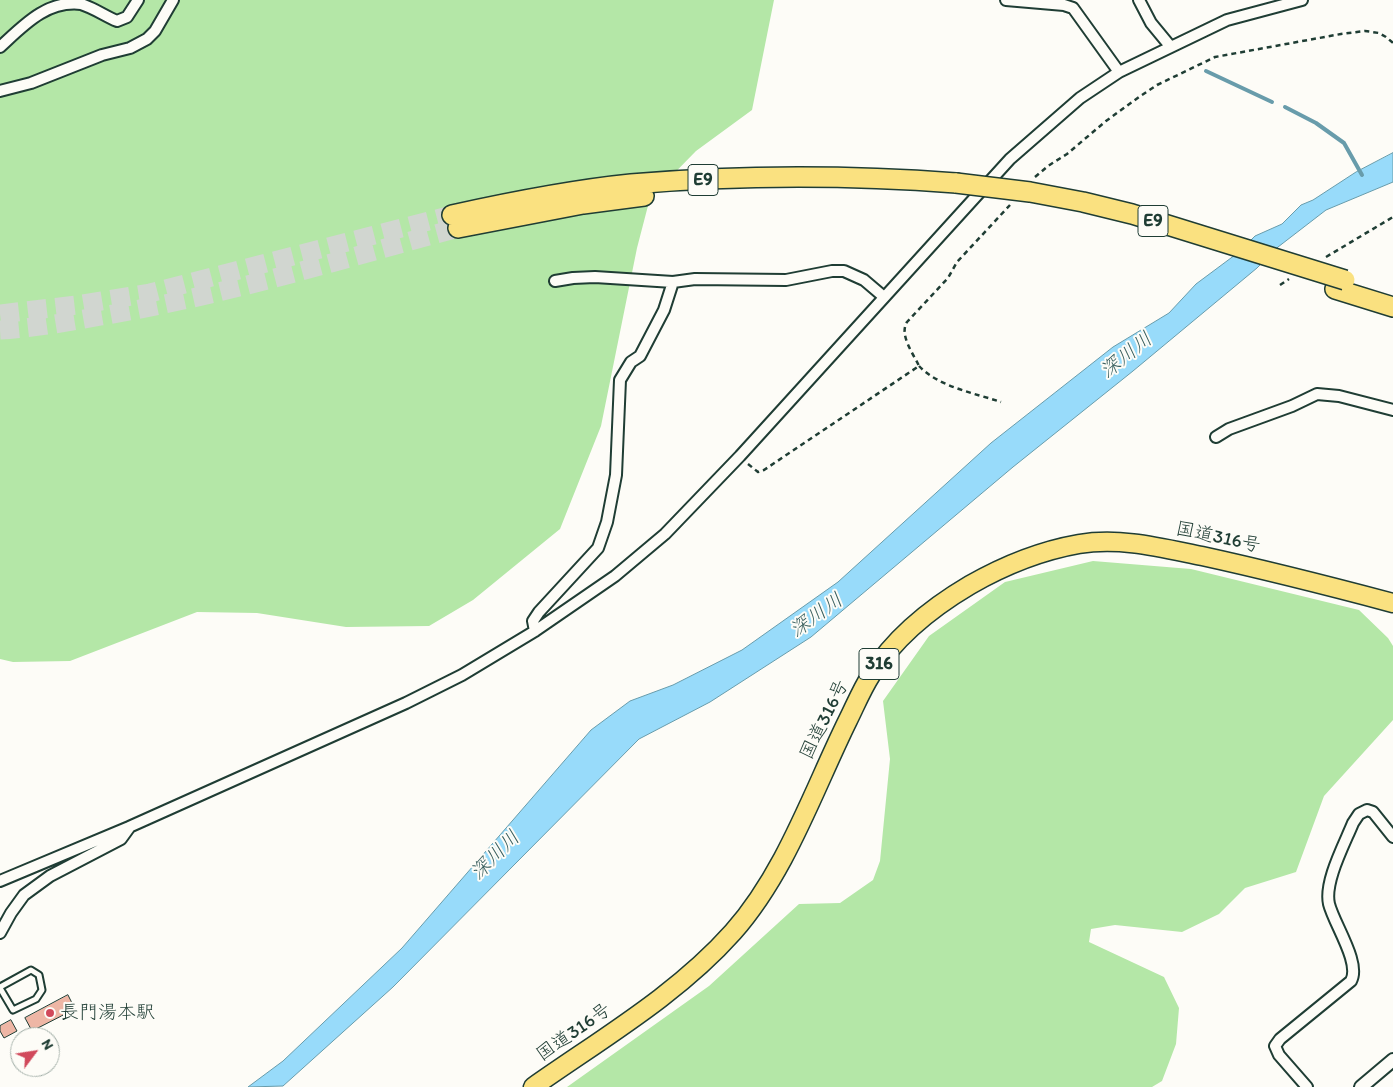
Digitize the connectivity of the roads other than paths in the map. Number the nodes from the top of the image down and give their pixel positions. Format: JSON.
{"nodes":[{"id":1,"x":138,"y":0,"type":"edge"},
{"id":2,"x":173,"y":0,"type":"edge"},
{"id":3,"x":1006,"y":0,"type":"edge"},
{"id":4,"x":1139,"y":0,"type":"edge"},
{"id":5,"x":1302,"y":0,"type":"edge"},
{"id":6,"x":1170,"y":46,"type":"junction"},
{"id":7,"x":0,"y":47,"type":"edge"},
{"id":8,"x":1119,"y":72,"type":"junction"},
{"id":9,"x":0,"y":91,"type":"edge"},
{"id":10,"x":455,"y":221,"type":"tunnel mouth"},
{"id":11,"x":555,"y":281,"type":"dead end"},
{"id":12,"x":673,"y":282,"type":"junction"},
{"id":13,"x":1340,"y":284,"type":"junction"},
{"id":14,"x":1393,"y":295,"type":"edge"},
{"id":15,"x":884,"y":297,"type":"junction"},
{"id":16,"x":1393,"y":307,"type":"edge"},
{"id":17,"x":1393,"y":410,"type":"edge"},
{"id":18,"x":1216,"y":436,"type":"dead end"},
{"id":19,"x":1393,"y":602,"type":"edge"},
{"id":20,"x":535,"y":631,"type":"junction"},
{"id":21,"x":129,"y":827,"type":"junction"},
{"id":22,"x":1393,"y":837,"type":"edge"},
{"id":23,"x":0,"y":882,"type":"edge"},
{"id":24,"x":0,"y":933,"type":"edge"},
{"id":25,"x":0,"y":987,"type":"edge"},
{"id":26,"x":1393,"y":1060,"type":"edge"},
{"id":27,"x":534,"y":1087,"type":"edge"},
{"id":28,"x":1307,"y":1087,"type":"edge"},
{"id":29,"x":1361,"y":1087,"type":"edge"}],
"edges":[{"from":1,"to":7,"type":"street"},
{"from":2,"to":9,"type":"street"},
{"from":3,"to":8,"type":"street"},
{"from":4,"to":6,"type":"street"},
{"from":5,"to":6,"type":"street"},
{"from":6,"to":8,"type":"street"},
{"from":8,"to":15,"type":"street"},
{"from":10,"to":13,"type":"highway","number":"E9","bridge":true},
{"from":11,"to":12,"type":"street"},
{"from":12,"to":15,"type":"street"},
{"from":12,"to":20,"type":"street"},
{"from":13,"to":14,"type":"highway","number":"E9"},
{"from":13,"to":16,"type":"highway","number":"E9"},
{"from":15,"to":20,"type":"street"},
{"from":17,"to":18,"type":"street"},
{"from":19,"to":27,"type":"highway","name":"国道316号","number":"316"},
{"from":20,"to":21,"type":"street"},
{"from":21,"to":23,"type":"street"},
{"from":21,"to":24,"type":"street"},
{"from":22,"to":28,"type":"street"},
{"from":25,"to":25,"type":"lane"},
{"from":26,"to":29,"type":"street"}]}
